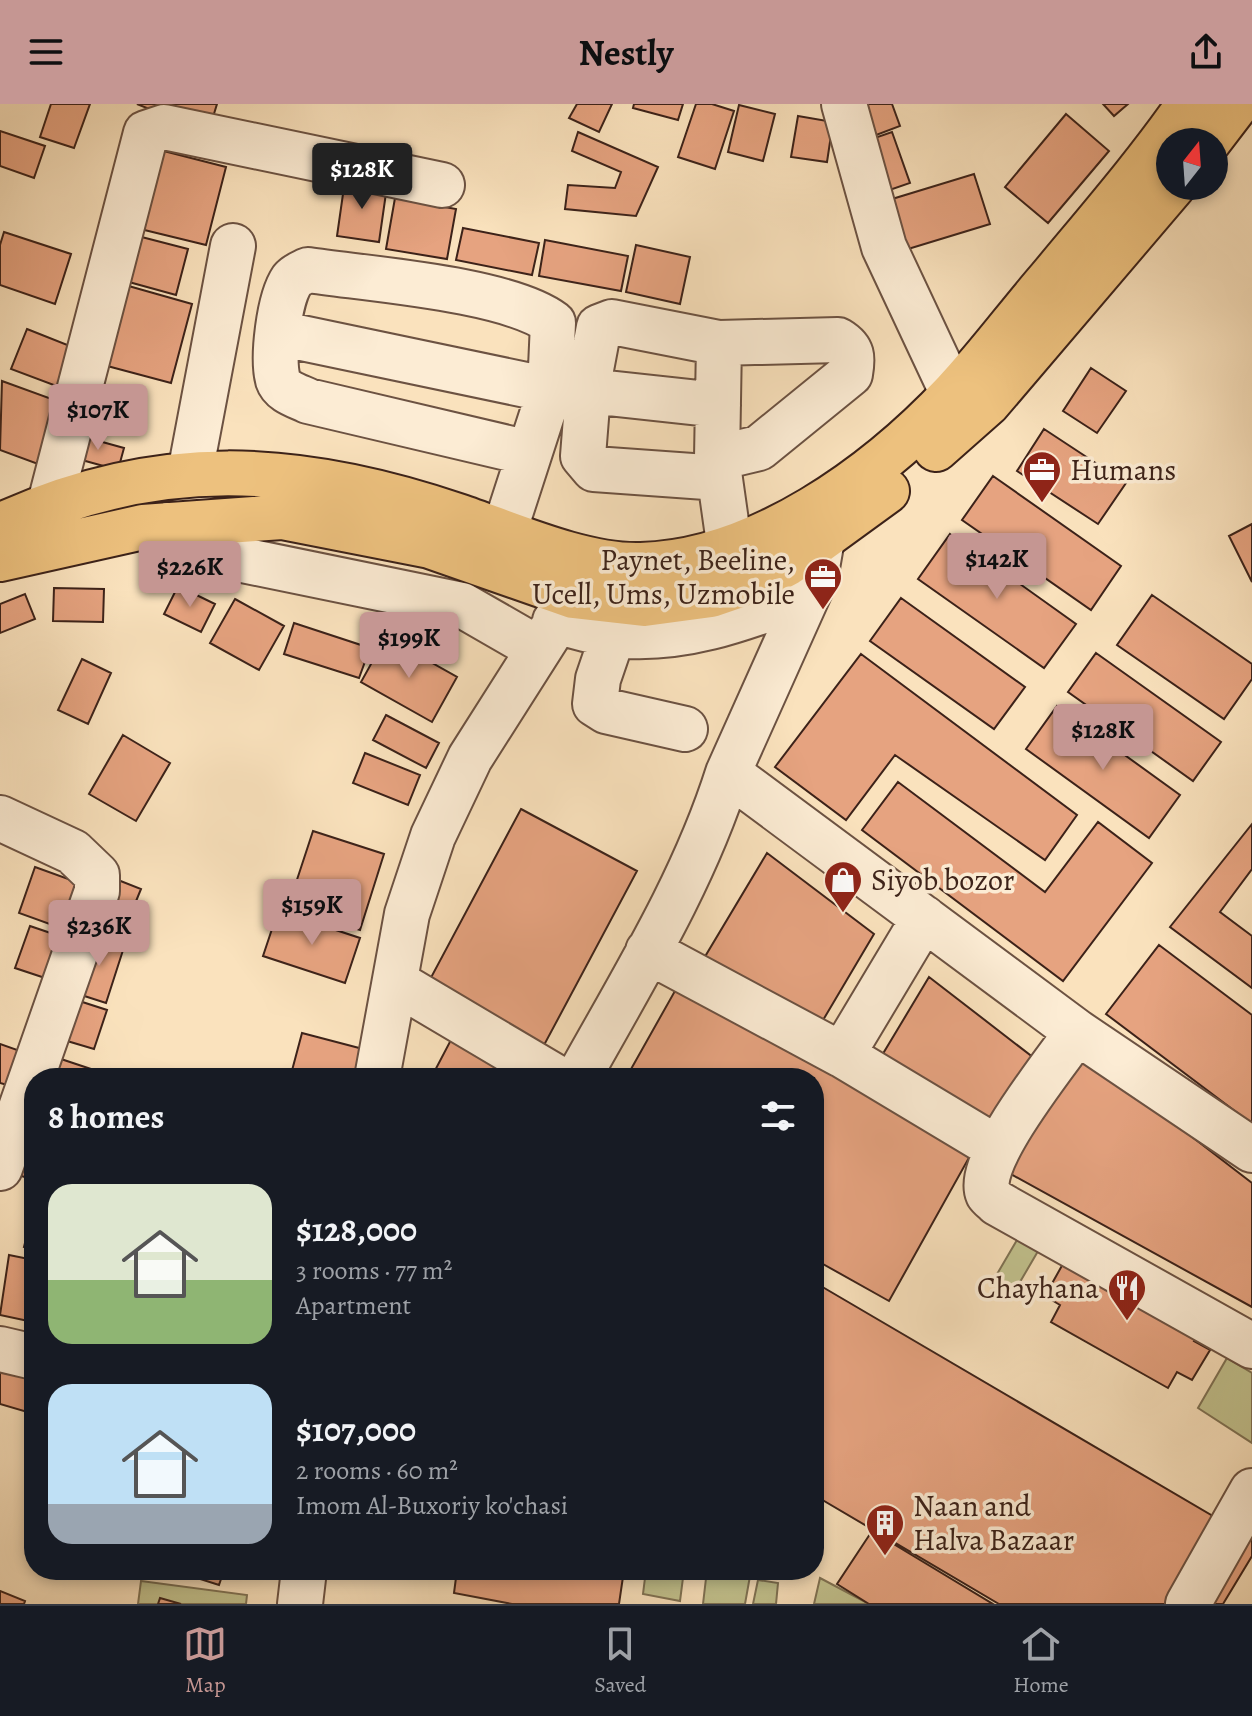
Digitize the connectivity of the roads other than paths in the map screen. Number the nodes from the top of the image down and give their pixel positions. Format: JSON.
{"nodes":[{"id":1,"x":844,"y":104,"type":"edge"},
{"id":2,"x":1189,"y":104,"type":"edge"},
{"id":3,"x":1237,"y":104,"type":"edge"},
{"id":4,"x":1180,"y":128,"type":"edge"},
{"id":5,"x":1219,"y":128,"type":"edge"},
{"id":6,"x":1156,"y":179,"type":"edge"},
{"id":7,"x":442,"y":185,"type":"dead end"},
{"id":8,"x":233,"y":246,"type":"dead end"},
{"id":9,"x":1036,"y":320,"type":"junction"},
{"id":10,"x":278,"y":333,"type":"junction"},
{"id":11,"x":719,"y":343,"type":"junction"},
{"id":12,"x":569,"y":391,"type":"junction"},
{"id":13,"x":953,"y":394,"type":"junction"},
{"id":14,"x":718,"y":405,"type":"junction"},
{"id":15,"x":529,"y":453,"type":"junction"},
{"id":16,"x":718,"y":468,"type":"junction"},
{"id":17,"x":190,"y":473,"type":"junction"},
{"id":18,"x":134,"y":482,"type":"junction"},
{"id":19,"x":49,"y":507,"type":"junction"},
{"id":20,"x":0,"y":526,"type":"edge"},
{"id":21,"x":156,"y":526,"type":"junction"},
{"id":22,"x":504,"y":532,"type":"junction"},
{"id":23,"x":822,"y":539,"type":"junction"},
{"id":24,"x":730,"y":550,"type":"junction"},
{"id":25,"x":0,"y":559,"type":"edge"},
{"id":26,"x":807,"y":595,"type":"junction"},
{"id":27,"x":555,"y":622,"type":"junction"},
{"id":28,"x":613,"y":635,"type":"junction"},
{"id":29,"x":685,"y":729,"type":"dead end"},
{"id":30,"x":728,"y":773,"type":"junction"},
{"id":31,"x":0,"y":818,"type":"edge"},
{"id":32,"x":924,"y":918,"type":"junction"},
{"id":33,"x":648,"y":951,"type":"junction"},
{"id":34,"x":395,"y":982,"type":"junction"},
{"id":35,"x":1077,"y":1032,"type":"junction"},
{"id":36,"x":842,"y":1055,"type":"junction"},
{"id":37,"x":35,"y":1068,"type":"edge"},
{"id":38,"x":379,"y":1068,"type":"edge"},
{"id":39,"x":540,"y":1068,"type":"edge"},
{"id":40,"x":584,"y":1068,"type":"edge"},
{"id":41,"x":24,"y":1099,"type":"edge"},
{"id":42,"x":997,"y":1148,"type":"junction"},
{"id":43,"x":1252,"y":1150,"type":"edge"},
{"id":44,"x":0,"y":1168,"type":"edge"},
{"id":45,"x":1252,"y":1346,"type":"edge"},
{"id":46,"x":0,"y":1349,"type":"edge"},
{"id":47,"x":24,"y":1355,"type":"edge"},
{"id":48,"x":1252,"y":1491,"type":"edge"},
{"id":49,"x":303,"y":1580,"type":"edge"},
{"id":50,"x":300,"y":1604,"type":"edge"},
{"id":51,"x":1188,"y":1604,"type":"edge"}],
"edges":[{"from":1,"to":13,"type":"street"},
{"from":2,"to":4,"type":"main road"},
{"from":3,"to":5,"type":"main road"},
{"from":6,"to":9,"type":"main road"},
{"from":7,"to":19,"type":"street"},
{"from":8,"to":17,"type":"street"},
{"from":9,"to":13,"type":"main road"},
{"from":9,"to":23,"type":"main road"},
{"from":10,"to":12,"type":"street"},
{"from":10,"to":12,"type":"street"},
{"from":10,"to":15,"type":"street"},
{"from":11,"to":12,"type":"street"},
{"from":11,"to":14,"type":"street"},
{"from":11,"to":16,"type":"street"},
{"from":12,"to":14,"type":"street"},
{"from":12,"to":15,"type":"street"},
{"from":12,"to":16,"type":"street"},
{"from":13,"to":24,"type":"main road"},
{"from":14,"to":16,"type":"street"},
{"from":15,"to":22,"type":"street"},
{"from":16,"to":24,"type":"street"},
{"from":17,"to":18,"type":"main road"},
{"from":17,"to":22,"type":"main road"},
{"from":18,"to":19,"type":"main road"},
{"from":18,"to":21,"type":"main road"},
{"from":19,"to":20,"type":"main road"},
{"from":21,"to":25,"type":"main road"},
{"from":21,"to":27,"type":"street"},
{"from":21,"to":27,"type":"main road"},
{"from":22,"to":24,"type":"main road"},
{"from":23,"to":26,"type":"street"},
{"from":23,"to":27,"type":"main road"},
{"from":26,"to":28,"type":"street"},
{"from":26,"to":30,"type":"street"},
{"from":27,"to":28,"type":"street"},
{"from":27,"to":34,"type":"street"},
{"from":28,"to":29,"type":"street"},
{"from":30,"to":32,"type":"street"},
{"from":30,"to":33,"type":"street"},
{"from":31,"to":37,"type":"street"},
{"from":32,"to":35,"type":"street"},
{"from":32,"to":36,"type":"street"},
{"from":33,"to":36,"type":"street"},
{"from":33,"to":40,"type":"street"},
{"from":34,"to":38,"type":"street"},
{"from":34,"to":39,"type":"street"},
{"from":35,"to":42,"type":"street"},
{"from":35,"to":43,"type":"street"},
{"from":36,"to":42,"type":"street"},
{"from":41,"to":44,"type":"street"},
{"from":42,"to":45,"type":"street"},
{"from":46,"to":47,"type":"street"},
{"from":48,"to":51,"type":"street"},
{"from":49,"to":50,"type":"street"}]}
